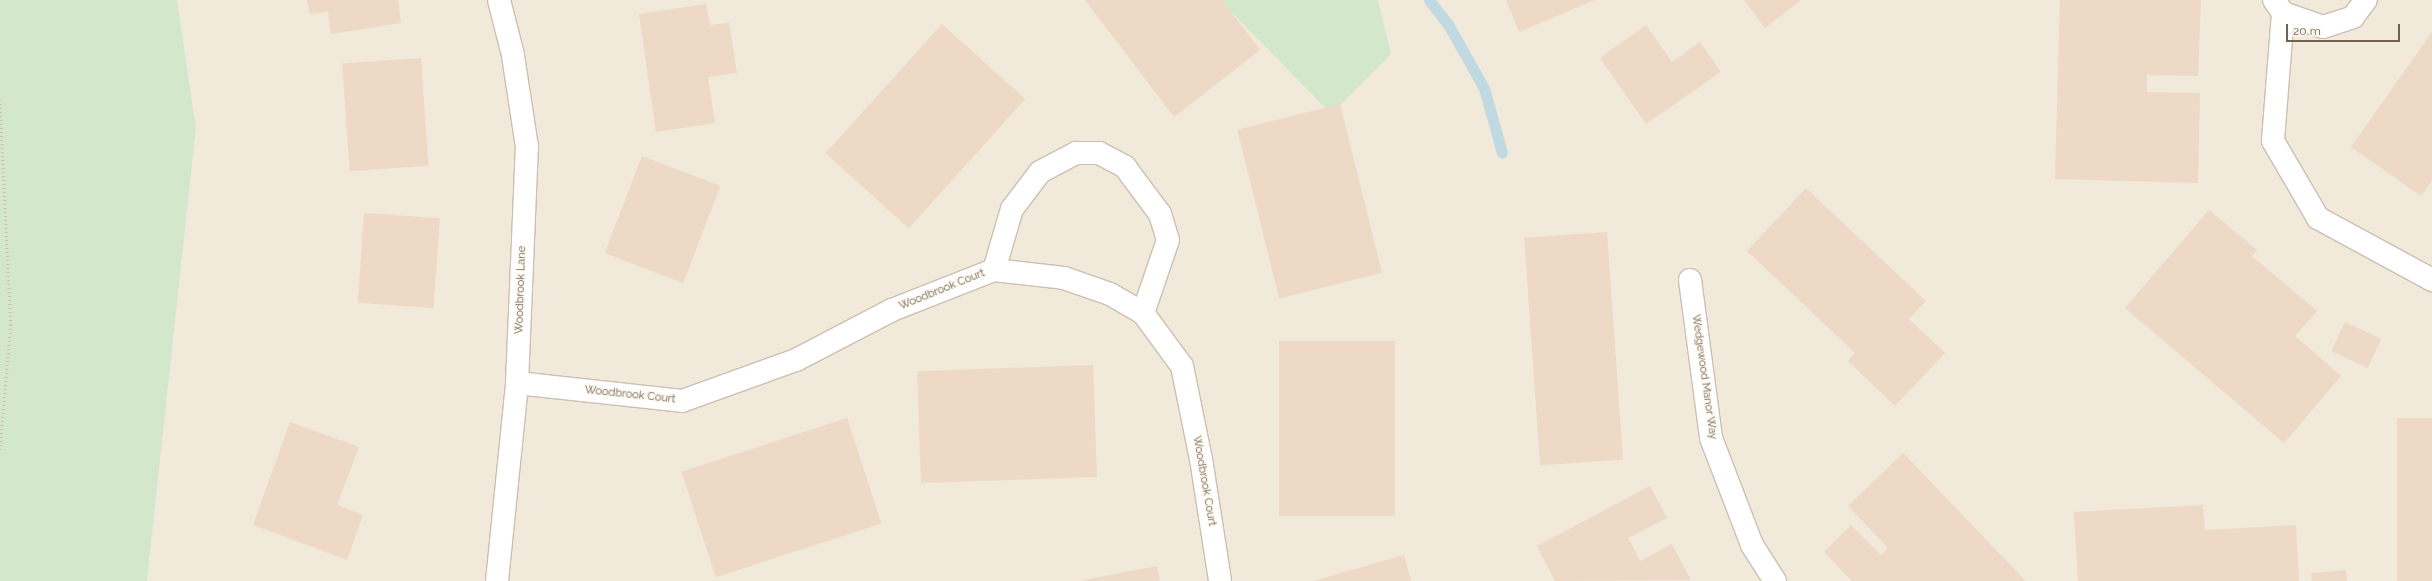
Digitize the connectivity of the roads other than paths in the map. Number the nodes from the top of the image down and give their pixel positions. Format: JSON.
{"nodes":[{"id":1,"x":499,"y":0,"type":"edge"},
{"id":2,"x":2366,"y":0,"type":"edge"},
{"id":3,"x":2278,"y":6,"type":"edge"},
{"id":4,"x":994,"y":270,"type":"junction"},
{"id":5,"x":1690,"y":280,"type":"dead end"},
{"id":6,"x":2432,"y":280,"type":"edge"},
{"id":7,"x":1143,"y":313,"type":"junction"},
{"id":8,"x":517,"y":383,"type":"junction"},
{"id":9,"x":497,"y":581,"type":"edge"},
{"id":10,"x":1220,"y":581,"type":"edge"},
{"id":11,"x":1775,"y":581,"type":"edge"}],
"edges":[{"from":1,"to":8,"type":"street","name":"Woodbrook Lane"},
{"from":2,"to":3,"type":"street"},
{"from":3,"to":6,"type":"street"},
{"from":4,"to":7,"type":"street","name":"Woodbrook Court"},
{"from":4,"to":7,"type":"street"},
{"from":4,"to":8,"type":"street","name":"Woodbrook Court"},
{"from":5,"to":11,"type":"street","name":"Wedgewood Manor Way"},
{"from":7,"to":10,"type":"street","name":"Woodbrook Court"},
{"from":8,"to":9,"type":"street","name":"Woodbrook Lane"}]}
